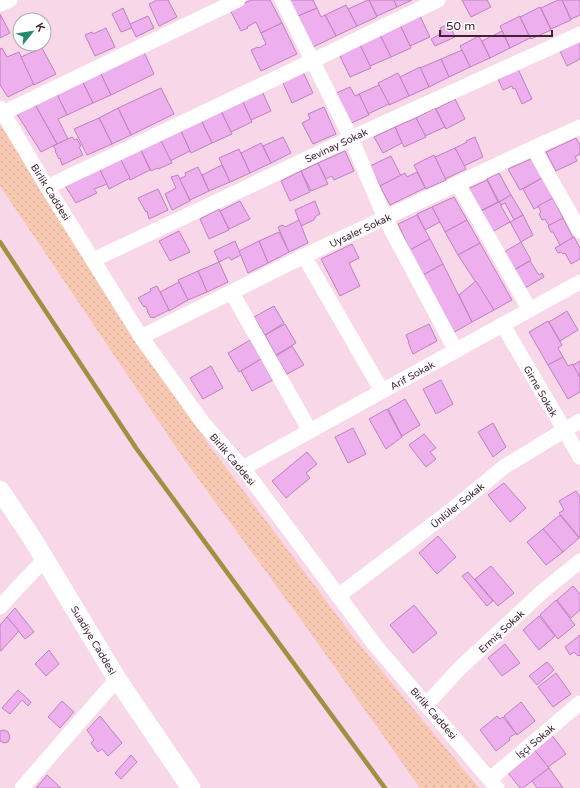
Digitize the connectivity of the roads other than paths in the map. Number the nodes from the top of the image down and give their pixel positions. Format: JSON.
{"nodes":[{"id":1,"x":10,"y":0,"type":"edge"},
{"id":2,"x":238,"y":0,"type":"edge"},
{"id":3,"x":282,"y":0,"type":"edge"},
{"id":4,"x":438,"y":0,"type":"edge"},
{"id":5,"x":0,"y":4,"type":"edge"},
{"id":6,"x":580,"y":34,"type":"edge"},
{"id":7,"x":312,"y":61,"type":"junction"},
{"id":8,"x":2,"y":110,"type":"edge"},
{"id":9,"x":580,"y":127,"type":"edge"},
{"id":10,"x":350,"y":138,"type":"junction"},
{"id":11,"x":533,"y":148,"type":"junction"},
{"id":12,"x":458,"y":184,"type":"junction"},
{"id":13,"x":47,"y":186,"type":"junction"},
{"id":14,"x":385,"y":218,"type":"junction"},
{"id":15,"x":580,"y":231,"type":"edge"},
{"id":16,"x":304,"y":256,"type":"junction"},
{"id":17,"x":94,"y":260,"type":"junction"},
{"id":18,"x":580,"y":282,"type":"edge"},
{"id":19,"x":232,"y":292,"type":"junction"},
{"id":20,"x":530,"y":310,"type":"junction"},
{"id":21,"x":503,"y":325,"type":"junction"},
{"id":22,"x":141,"y":337,"type":"junction"},
{"id":23,"x":456,"y":351,"type":"junction"},
{"id":24,"x":382,"y":392,"type":"junction"},
{"id":25,"x":580,"y":421,"type":"edge"},
{"id":26,"x":564,"y":430,"type":"junction"},
{"id":27,"x":310,"y":431,"type":"junction"},
{"id":28,"x":580,"y":457,"type":"edge"},
{"id":29,"x":243,"y":468,"type":"junction"},
{"id":30,"x":0,"y":490,"type":"edge"},
{"id":31,"x":44,"y":560,"type":"junction"},
{"id":32,"x":580,"y":561,"type":"edge"},
{"id":33,"x":338,"y":596,"type":"junction"},
{"id":34,"x":0,"y":607,"type":"edge"},
{"id":35,"x":117,"y":679,"type":"junction"},
{"id":36,"x":580,"y":703,"type":"edge"},
{"id":37,"x":426,"y":705,"type":"junction"},
{"id":38,"x":494,"y":784,"type":"edge"},
{"id":39,"x":22,"y":788,"type":"edge"},
{"id":40,"x":191,"y":788,"type":"edge"}],
"edges":[{"from":1,"to":5,"type":"street"},
{"from":2,"to":8,"type":"street"},
{"from":3,"to":7,"type":"street"},
{"from":4,"to":7,"type":"street"},
{"from":6,"to":10,"type":"street","name":"Sevinay Sokak"},
{"from":7,"to":10,"type":"street"},
{"from":7,"to":13,"type":"street"},
{"from":8,"to":13,"type":"street","name":"Birlik Caddesi"},
{"from":9,"to":11,"type":"street","name":"Uysaler Sokak"},
{"from":10,"to":14,"type":"street"},
{"from":10,"to":17,"type":"street","name":"Sevinay Sokak"},
{"from":11,"to":12,"type":"street","name":"Uysaler Sokak"},
{"from":11,"to":15,"type":"street"},
{"from":12,"to":14,"type":"street","name":"Uysaler Sokak"},
{"from":12,"to":20,"type":"street"},
{"from":13,"to":17,"type":"street","name":"Birlik Caddesi"},
{"from":14,"to":16,"type":"street","name":"Uysaler Sokak"},
{"from":14,"to":23,"type":"street"},
{"from":16,"to":19,"type":"street","name":"Uysaler Sokak"},
{"from":16,"to":24,"type":"street"},
{"from":17,"to":22,"type":"street","name":"Birlik Caddesi"},
{"from":18,"to":20,"type":"street","name":"Arif Sokak"},
{"from":19,"to":22,"type":"street","name":"Uysaler Sokak"},
{"from":19,"to":27,"type":"street"},
{"from":20,"to":21,"type":"street","name":"Arif Sokak"},
{"from":21,"to":23,"type":"street","name":"Arif Sokak"},
{"from":21,"to":26,"type":"street","name":"Girne Sokak"},
{"from":22,"to":29,"type":"street","name":"Birlik Caddesi"},
{"from":23,"to":24,"type":"street","name":"Arif Sokak"},
{"from":24,"to":27,"type":"street","name":"Arif Sokak"},
{"from":25,"to":26,"type":"street","name":"Ünlüler Sokak"},
{"from":26,"to":28,"type":"street","name":"Girne Sokak"},
{"from":26,"to":33,"type":"street","name":"Ünlüler Sokak"},
{"from":27,"to":29,"type":"street","name":"Arif Sokak"},
{"from":29,"to":33,"type":"street","name":"Birlik Caddesi"},
{"from":30,"to":31,"type":"main road","name":"Suadiye Caddesi"},
{"from":31,"to":34,"type":"street"},
{"from":31,"to":35,"type":"main road","name":"Suadiye Caddesi"},
{"from":32,"to":37,"type":"street","name":"Ermiş Sokak"},
{"from":33,"to":37,"type":"street","name":"Birlik Caddesi"},
{"from":35,"to":39,"type":"street"},
{"from":35,"to":40,"type":"main road","name":"Suadiye Caddesi"},
{"from":36,"to":38,"type":"street","name":"İşçi Sokak"},
{"from":37,"to":38,"type":"street","name":"Birlik Caddesi"}]}
